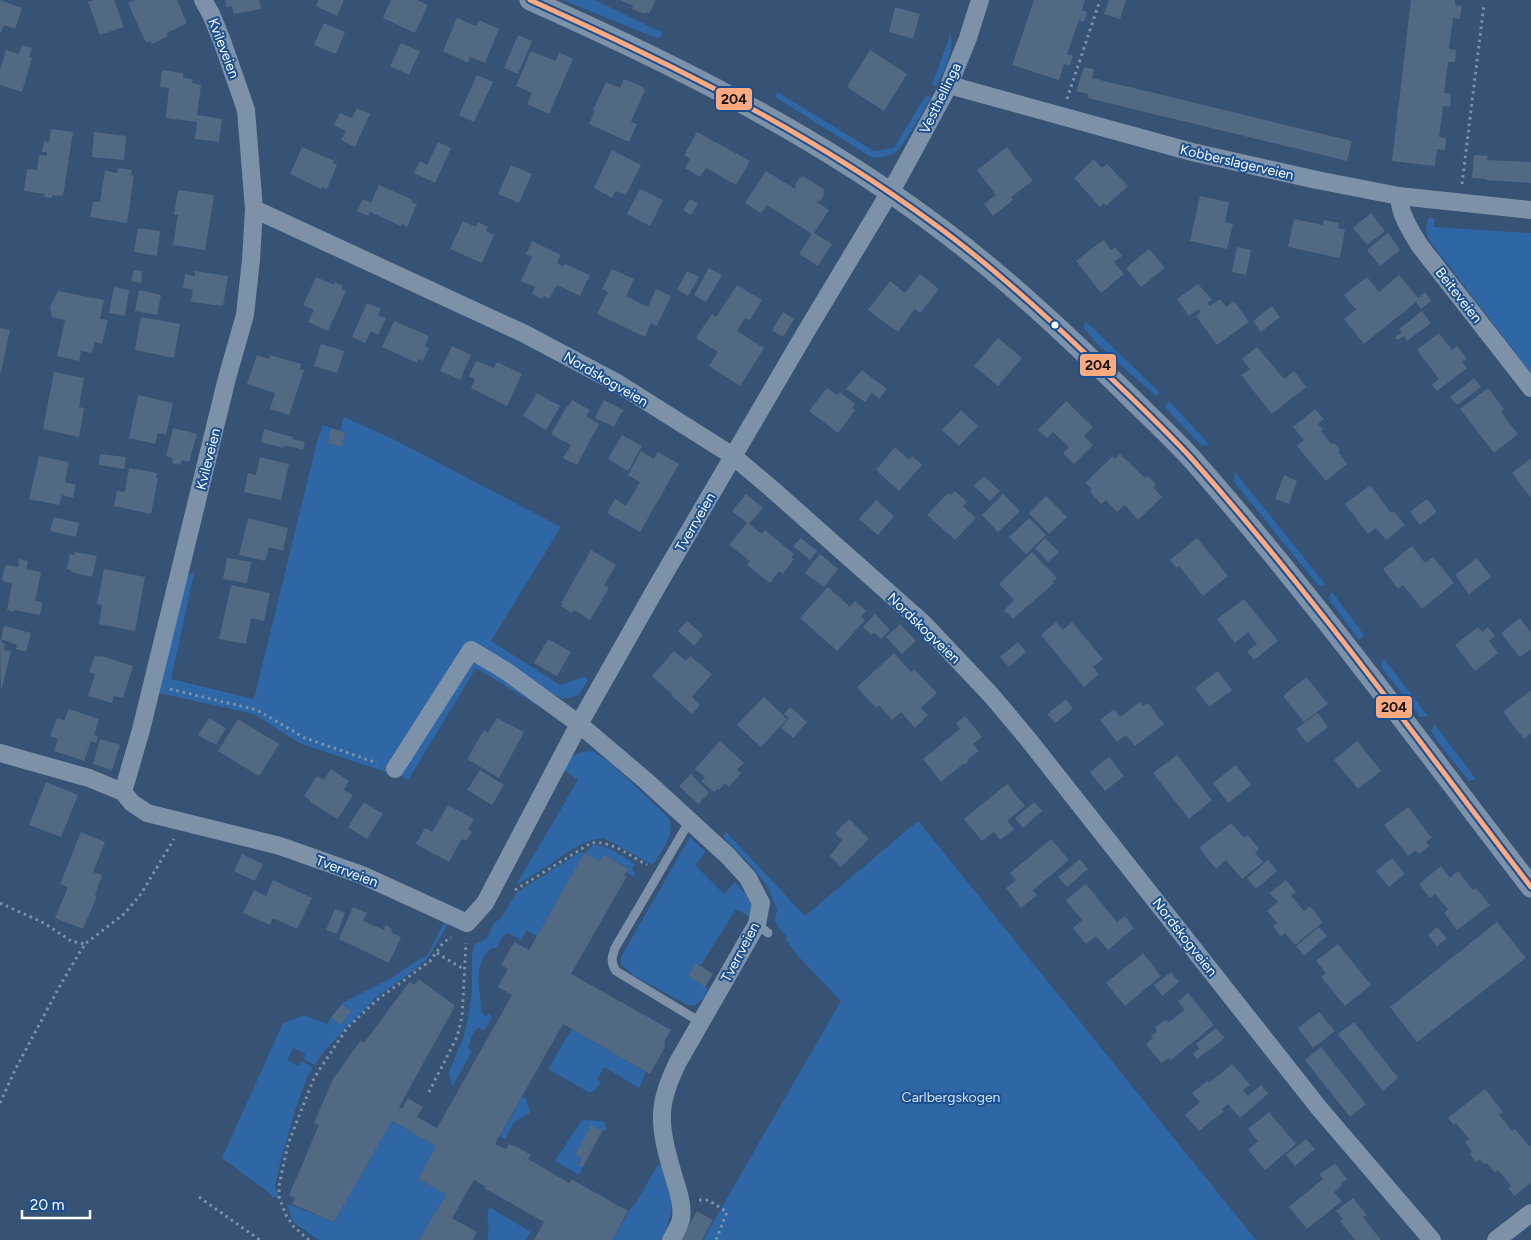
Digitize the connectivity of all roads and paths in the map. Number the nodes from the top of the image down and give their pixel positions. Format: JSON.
{"nodes":[{"id":1,"x":203,"y":0,"type":"edge"},
{"id":2,"x":530,"y":0,"type":"edge"},
{"id":3,"x":980,"y":0,"type":"edge"},
{"id":4,"x":1100,"y":0,"type":"edge"},
{"id":5,"x":1484,"y":4,"type":"dead end"},
{"id":6,"x":949,"y":85,"type":"junction"},
{"id":7,"x":1061,"y":117,"type":"junction"},
{"id":8,"x":890,"y":192,"type":"junction"},
{"id":9,"x":1399,"y":196,"type":"junction"},
{"id":10,"x":1460,"y":202,"type":"junction"},
{"id":11,"x":254,"y":209,"type":"junction"},
{"id":12,"x":1531,"y":210,"type":"edge"},
{"id":13,"x":1531,"y":388,"type":"edge"},
{"id":14,"x":733,"y":456,"type":"junction"},
{"id":15,"x":152,"y":685,"type":"junction"},
{"id":16,"x":578,"y":724,"type":"junction"},
{"id":17,"x":0,"y":753,"type":"edge"},
{"id":18,"x":396,"y":769,"type":"joint"},
{"id":19,"x":123,"y":792,"type":"junction"},
{"id":20,"x":184,"y":822,"type":"junction"},
{"id":21,"x":689,"y":822,"type":"junction"},
{"id":22,"x":661,"y":872,"type":"junction"},
{"id":23,"x":1531,"y":886,"type":"edge"},
{"id":24,"x":0,"y":903,"type":"edge"},
{"id":25,"x":485,"y":903,"type":"junction"},
{"id":26,"x":467,"y":923,"type":"junction"},
{"id":27,"x":85,"y":944,"type":"junction"},
{"id":28,"x":465,"y":970,"type":"junction"},
{"id":29,"x":702,"y":1023,"type":"junction"},
{"id":30,"x":429,"y":1092,"type":"dead end"},
{"id":31,"x":0,"y":1103,"type":"edge"},
{"id":32,"x":199,"y":1197,"type":"dead end"},
{"id":33,"x":681,"y":1200,"type":"junction"},
{"id":34,"x":1531,"y":1213,"type":"edge"},
{"id":35,"x":260,"y":1240,"type":"edge"},
{"id":36,"x":308,"y":1240,"type":"edge"},
{"id":37,"x":671,"y":1240,"type":"edge"},
{"id":38,"x":716,"y":1240,"type":"edge"},
{"id":39,"x":1432,"y":1240,"type":"edge"},
{"id":40,"x":1496,"y":1240,"type":"edge"}],
"edges":[{"from":1,"to":11,"type":"street","name":"Kvileveien"},
{"from":2,"to":8,"type":"street"},
{"from":3,"to":6,"type":"street","name":"Vesthellinga"},
{"from":4,"to":7,"type":"path"},
{"from":5,"to":10,"type":"path"},
{"from":6,"to":7,"type":"street","name":"Kobberslagerveien"},
{"from":6,"to":8,"type":"street","name":"Vesthellinga"},
{"from":7,"to":9,"type":"street","name":"Kobberslagerveien"},
{"from":8,"to":14,"type":"street","name":"Tverrveien"},
{"from":8,"to":23,"type":"street"},
{"from":9,"to":10,"type":"street","name":"Kobberslagerveien"},
{"from":9,"to":13,"type":"street","name":"Beiteveien"},
{"from":10,"to":12,"type":"street","name":"Kobberslagerveien"},
{"from":11,"to":14,"type":"street","name":"Nordskogveien"},
{"from":11,"to":15,"type":"street","name":"Kvileveien"},
{"from":14,"to":16,"type":"street","name":"Tverrveien"},
{"from":14,"to":39,"type":"street","name":"Nordskogveien"},
{"from":15,"to":18,"type":"path"},
{"from":15,"to":19,"type":"street","name":"Kvileveien"},
{"from":16,"to":18,"type":"street","name":"Tverrveien"},
{"from":16,"to":21,"type":"street","name":"Tverrveien"},
{"from":16,"to":25,"type":"street","name":"Tverrveien"},
{"from":17,"to":19,"type":"street"},
{"from":19,"to":20,"type":"street","name":"Tverrveien"},
{"from":20,"to":26,"type":"street","name":"Tverrveien"},
{"from":20,"to":27,"type":"path"},
{"from":21,"to":22,"type":"lane"},
{"from":21,"to":29,"type":"street","name":"Tverrveien"},
{"from":22,"to":25,"type":"path"},
{"from":22,"to":29,"type":"lane"},
{"from":24,"to":27,"type":"path"},
{"from":25,"to":26,"type":"street","name":"Tverrveien"},
{"from":26,"to":28,"type":"path"},
{"from":27,"to":31,"type":"path"},
{"from":28,"to":30,"type":"path"},
{"from":28,"to":36,"type":"path"},
{"from":29,"to":33,"type":"street","name":"Tverrveien"},
{"from":32,"to":35,"type":"path"},
{"from":33,"to":37,"type":"street","name":"Tverrveien"},
{"from":33,"to":38,"type":"path"},
{"from":34,"to":40,"type":"street"}]}
